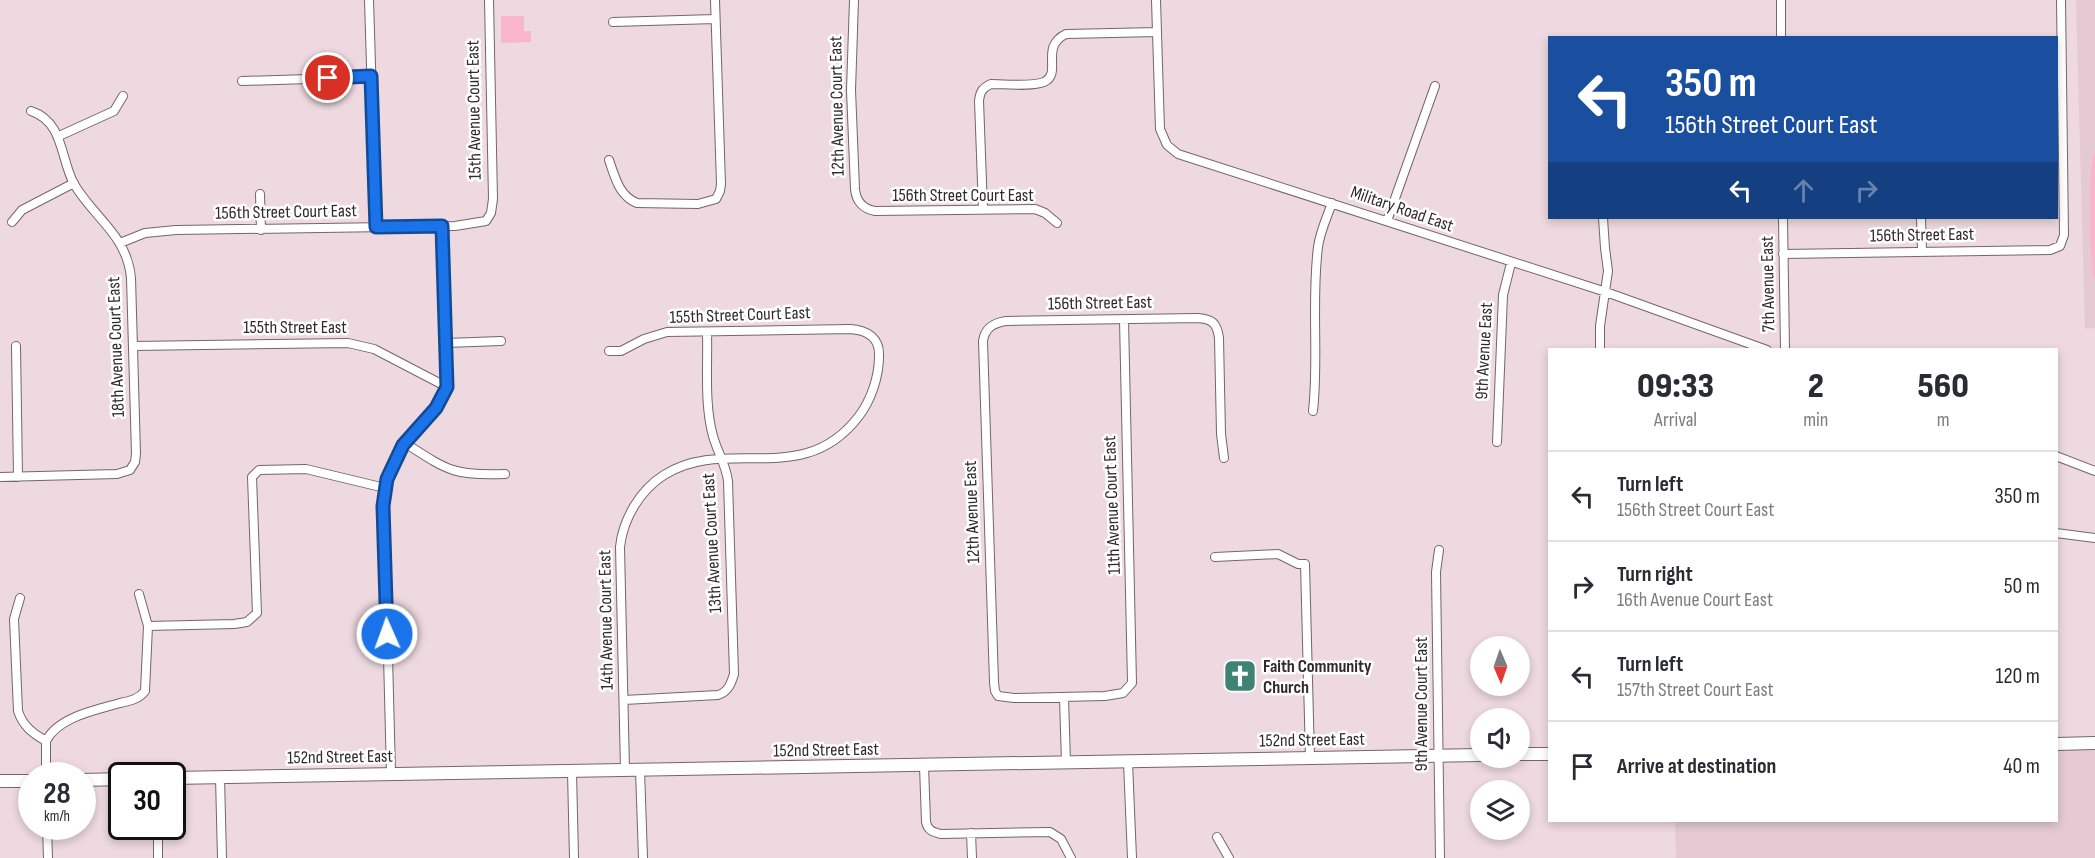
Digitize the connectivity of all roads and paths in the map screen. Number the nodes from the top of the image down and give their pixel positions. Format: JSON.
{"nodes":[{"id":1,"x":369,"y":0,"type":"edge"},
{"id":2,"x":489,"y":0,"type":"edge"},
{"id":3,"x":715,"y":0,"type":"edge"},
{"id":4,"x":854,"y":0,"type":"edge"},
{"id":5,"x":1156,"y":0,"type":"edge"},
{"id":6,"x":1781,"y":0,"type":"edge"},
{"id":7,"x":2061,"y":0,"type":"edge"},
{"id":8,"x":715,"y":19,"type":"junction"},
{"id":9,"x":613,"y":22,"type":"dead end"},
{"id":10,"x":1157,"y":32,"type":"junction"},
{"id":11,"x":1781,"y":36,"type":"edge"},
{"id":12,"x":371,"y":76,"type":"junction"},
{"id":13,"x":242,"y":81,"type":"dead end"},
{"id":14,"x":1435,"y":86,"type":"dead end"},
{"id":15,"x":123,"y":96,"type":"dead end"},
{"id":16,"x":31,"y":111,"type":"dead end"},
{"id":17,"x":59,"y":136,"type":"junction"},
{"id":18,"x":609,"y":160,"type":"dead end"},
{"id":19,"x":74,"y":183,"type":"junction"},
{"id":20,"x":260,"y":194,"type":"dead end"},
{"id":21,"x":1332,"y":202,"type":"junction"},
{"id":22,"x":865,"y":208,"type":"joint"},
{"id":23,"x":983,"y":209,"type":"junction"},
{"id":24,"x":489,"y":218,"type":"joint"},
{"id":25,"x":1603,"y":219,"type":"edge"},
{"id":26,"x":1783,"y":219,"type":"edge"},
{"id":27,"x":1921,"y":219,"type":"edge"},
{"id":28,"x":1387,"y":220,"type":"junction"},
{"id":29,"x":12,"y":222,"type":"dead end"},
{"id":30,"x":1057,"y":223,"type":"dead end"},
{"id":31,"x":442,"y":226,"type":"junction"},
{"id":32,"x":376,"y":227,"type":"junction"},
{"id":33,"x":261,"y":230,"type":"junction"},
{"id":34,"x":120,"y":243,"type":"junction"},
{"id":35,"x":1922,"y":250,"type":"junction"},
{"id":36,"x":1783,"y":254,"type":"junction"},
{"id":37,"x":1511,"y":263,"type":"junction"},
{"id":38,"x":1606,"y":292,"type":"junction"},
{"id":39,"x":1124,"y":320,"type":"junction"},
{"id":40,"x":988,"y":329,"type":"joint"},
{"id":41,"x":707,"y":332,"type":"junction"},
{"id":42,"x":873,"y":337,"type":"joint"},
{"id":43,"x":501,"y":341,"type":"dead end"},
{"id":44,"x":446,"y":344,"type":"junction"},
{"id":45,"x":16,"y":346,"type":"dead end"},
{"id":46,"x":133,"y":346,"type":"junction"},
{"id":47,"x":1600,"y":348,"type":"edge"},
{"id":48,"x":1761,"y":348,"type":"edge"},
{"id":49,"x":1785,"y":348,"type":"edge"},
{"id":50,"x":609,"y":351,"type":"dead end"},
{"id":51,"x":447,"y":387,"type":"junction"},
{"id":52,"x":1313,"y":411,"type":"dead end"},
{"id":53,"x":405,"y":442,"type":"junction"},
{"id":54,"x":1497,"y":442,"type":"dead end"},
{"id":55,"x":2058,"y":457,"type":"edge"},
{"id":56,"x":1224,"y":458,"type":"dead end"},
{"id":57,"x":722,"y":460,"type":"junction"},
{"id":58,"x":2095,"y":471,"type":"edge"},
{"id":59,"x":505,"y":474,"type":"dead end"},
{"id":60,"x":0,"y":477,"type":"edge"},
{"id":61,"x":18,"y":477,"type":"junction"},
{"id":62,"x":385,"y":488,"type":"junction"},
{"id":63,"x":2058,"y":533,"type":"edge"},
{"id":64,"x":2095,"y":538,"type":"edge"},
{"id":65,"x":1439,"y":550,"type":"dead end"},
{"id":66,"x":1215,"y":557,"type":"dead end"},
{"id":67,"x":139,"y":594,"type":"dead end"},
{"id":68,"x":20,"y":598,"type":"dead end"},
{"id":69,"x":148,"y":626,"type":"junction"},
{"id":70,"x":1064,"y":697,"type":"junction"},
{"id":71,"x":624,"y":700,"type":"junction"},
{"id":72,"x":46,"y":741,"type":"junction"},
{"id":73,"x":2095,"y":743,"type":"edge"},
{"id":74,"x":2058,"y":744,"type":"edge"},
{"id":75,"x":1530,"y":754,"type":"edge"},
{"id":76,"x":1548,"y":754,"type":"edge"},
{"id":77,"x":1439,"y":755,"type":"junction"},
{"id":78,"x":1470,"y":755,"type":"edge"},
{"id":79,"x":1310,"y":759,"type":"junction"},
{"id":80,"x":46,"y":762,"type":"edge"},
{"id":81,"x":1128,"y":762,"type":"junction"},
{"id":82,"x":1066,"y":763,"type":"junction"},
{"id":83,"x":924,"y":766,"type":"junction"},
{"id":84,"x":625,"y":770,"type":"junction"},
{"id":85,"x":640,"y":770,"type":"junction"},
{"id":86,"x":572,"y":772,"type":"junction"},
{"id":87,"x":392,"y":774,"type":"junction"},
{"id":88,"x":220,"y":777,"type":"junction"},
{"id":89,"x":186,"y":778,"type":"edge"},
{"id":90,"x":18,"y":781,"type":"edge"},
{"id":91,"x":0,"y":782,"type":"edge"},
{"id":92,"x":971,"y":833,"type":"junction"},
{"id":93,"x":1217,"y":837,"type":"dead end"},
{"id":94,"x":47,"y":840,"type":"edge"},
{"id":95,"x":158,"y":840,"type":"edge"},
{"id":96,"x":48,"y":858,"type":"edge"},
{"id":97,"x":158,"y":858,"type":"edge"},
{"id":98,"x":222,"y":858,"type":"edge"},
{"id":99,"x":574,"y":858,"type":"edge"},
{"id":100,"x":643,"y":858,"type":"edge"},
{"id":101,"x":972,"y":858,"type":"edge"},
{"id":102,"x":1071,"y":858,"type":"edge"},
{"id":103,"x":1132,"y":858,"type":"edge"},
{"id":104,"x":1229,"y":858,"type":"edge"},
{"id":105,"x":1440,"y":858,"type":"edge"}],
"edges":[{"from":1,"to":12,"type":"street"},
{"from":2,"to":24,"type":"street","name":"15th Avenue Court East"},
{"from":3,"to":8,"type":"street"},
{"from":4,"to":22,"type":"street","name":"12th Avenue Court East"},
{"from":5,"to":10,"type":"street","name":"Military Road East"},
{"from":6,"to":11,"type":"street"},
{"from":7,"to":35,"type":"street","name":"156th Street East"},
{"from":8,"to":9,"type":"street"},
{"from":8,"to":18,"type":"street"},
{"from":10,"to":21,"type":"street","name":"Military Road East"},
{"from":10,"to":23,"type":"street"},
{"from":12,"to":13,"type":"street"},
{"from":12,"to":32,"type":"street"},
{"from":14,"to":28,"type":"street"},
{"from":15,"to":17,"type":"street"},
{"from":16,"to":17,"type":"street","name":"18th Avenue Court East"},
{"from":17,"to":19,"type":"street","name":"18th Avenue Court East"},
{"from":19,"to":29,"type":"street"},
{"from":19,"to":34,"type":"street","name":"18th Avenue Court East"},
{"from":20,"to":33,"type":"street"},
{"from":21,"to":28,"type":"street","name":"Military Road East"},
{"from":21,"to":52,"type":"street"},
{"from":22,"to":23,"type":"street","name":"156th Street Court East"},
{"from":23,"to":30,"type":"street","name":"156th Street Court East"},
{"from":24,"to":31,"type":"street","name":"156th Street Court East"},
{"from":25,"to":38,"type":"street"},
{"from":26,"to":36,"type":"street","name":"7th Avenue East"},
{"from":27,"to":35,"type":"street"},
{"from":28,"to":37,"type":"street","name":"Military Road East"},
{"from":31,"to":32,"type":"street","name":"156th Street Court East"},
{"from":31,"to":44,"type":"street"},
{"from":32,"to":33,"type":"street","name":"156th Street Court East"},
{"from":33,"to":34,"type":"street","name":"156th Street Court East"},
{"from":34,"to":46,"type":"street","name":"18th Avenue Court East"},
{"from":35,"to":36,"type":"street","name":"156th Street East"},
{"from":36,"to":49,"type":"street","name":"7th Avenue East"},
{"from":37,"to":38,"type":"street","name":"Military Road East"},
{"from":37,"to":54,"type":"street","name":"9th Avenue East"},
{"from":38,"to":47,"type":"street"},
{"from":38,"to":48,"type":"street","name":"Military Road East"},
{"from":39,"to":40,"type":"street","name":"156th Street East"},
{"from":39,"to":56,"type":"street","name":"156th Street East"},
{"from":39,"to":70,"type":"street","name":"11th Avenue Court East"},
{"from":40,"to":70,"type":"street","name":"12th Avenue East"},
{"from":41,"to":42,"type":"street","name":"155th Street Court East"},
{"from":41,"to":50,"type":"street","name":"155th Street Court East"},
{"from":41,"to":57,"type":"street","name":"13th Avenue Court East"},
{"from":42,"to":57,"type":"street","name":"14th Avenue Court East"},
{"from":43,"to":44,"type":"street"},
{"from":44,"to":51,"type":"street"},
{"from":45,"to":61,"type":"street"},
{"from":46,"to":51,"type":"street","name":"155th Street East"},
{"from":46,"to":61,"type":"street","name":"18th Avenue Court East"},
{"from":51,"to":53,"type":"street"},
{"from":53,"to":59,"type":"street"},
{"from":53,"to":62,"type":"street"},
{"from":55,"to":58,"type":"street"},
{"from":57,"to":71,"type":"street","name":"14th Avenue Court East"},
{"from":57,"to":71,"type":"street","name":"13th Avenue Court East"},
{"from":60,"to":61,"type":"street"},
{"from":62,"to":69,"type":"street"},
{"from":62,"to":87,"type":"street"},
{"from":63,"to":64,"type":"street"},
{"from":65,"to":77,"type":"street","name":"9th Avenue Court East"},
{"from":66,"to":79,"type":"street"},
{"from":67,"to":69,"type":"street"},
{"from":68,"to":72,"type":"street"},
{"from":69,"to":72,"type":"street"},
{"from":70,"to":82,"type":"street"},
{"from":71,"to":84,"type":"street","name":"14th Avenue Court East"},
{"from":72,"to":80,"type":"street"},
{"from":73,"to":74,"type":"main road"},
{"from":75,"to":76,"type":"main road"},
{"from":77,"to":78,"type":"main road","name":"152nd Street East"},
{"from":77,"to":79,"type":"main road","name":"152nd Street East"},
{"from":77,"to":105,"type":"street","name":"9th Avenue Court East"},
{"from":79,"to":81,"type":"main road","name":"152nd Street East"},
{"from":81,"to":82,"type":"main road","name":"152nd Street East"},
{"from":81,"to":103,"type":"street"},
{"from":82,"to":83,"type":"main road","name":"152nd Street East"},
{"from":83,"to":85,"type":"main road","name":"152nd Street East"},
{"from":83,"to":92,"type":"street"},
{"from":84,"to":85,"type":"main road","name":"152nd Street East"},
{"from":84,"to":86,"type":"main road","name":"152nd Street East"},
{"from":85,"to":100,"type":"street"},
{"from":86,"to":87,"type":"main road","name":"152nd Street East"},
{"from":86,"to":99,"type":"street"},
{"from":87,"to":88,"type":"main road","name":"152nd Street East"},
{"from":88,"to":89,"type":"main road","name":"152nd Street East"},
{"from":88,"to":98,"type":"street"},
{"from":90,"to":91,"type":"main road"},
{"from":92,"to":101,"type":"street"},
{"from":92,"to":102,"type":"street"},
{"from":93,"to":104,"type":"street"},
{"from":94,"to":96,"type":"street"},
{"from":95,"to":97,"type":"street"}]}
